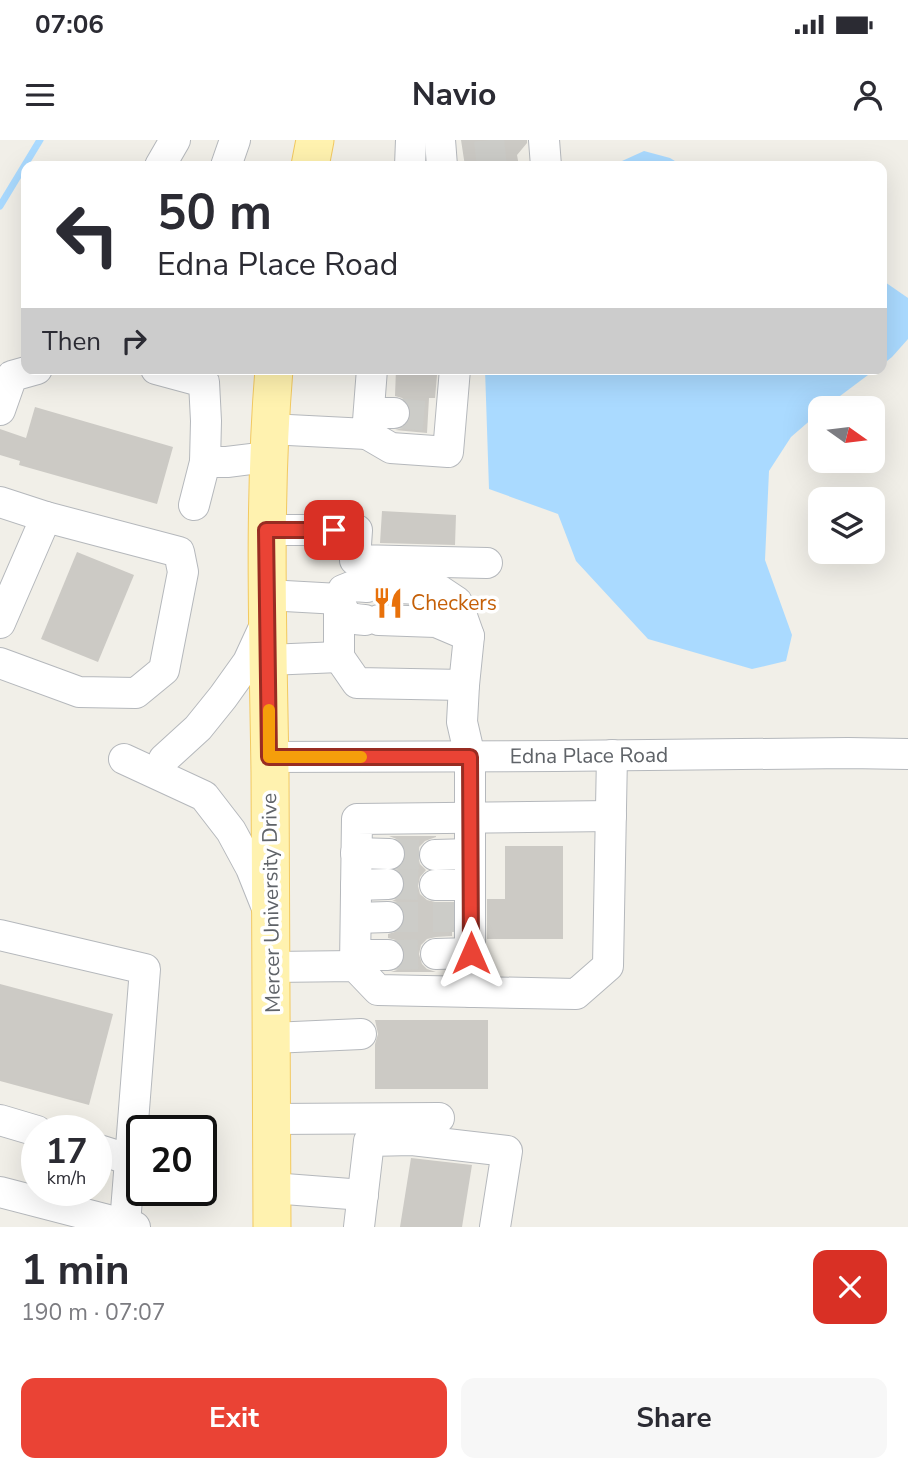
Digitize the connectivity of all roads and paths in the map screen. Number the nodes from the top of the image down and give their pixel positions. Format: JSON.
{"nodes":[{"id":1,"x":175,"y":140,"type":"edge"},
{"id":2,"x":235,"y":140,"type":"edge"},
{"id":3,"x":315,"y":140,"type":"edge"},
{"id":4,"x":411,"y":140,"type":"edge"},
{"id":5,"x":440,"y":140,"type":"edge"},
{"id":6,"x":163,"y":161,"type":"edge"},
{"id":7,"x":228,"y":161,"type":"edge"},
{"id":8,"x":311,"y":161,"type":"edge"},
{"id":9,"x":410,"y":161,"type":"edge"},
{"id":10,"x":442,"y":161,"type":"edge"},
{"id":11,"x":21,"y":373,"type":"edge"},
{"id":12,"x":177,"y":375,"type":"edge"},
{"id":13,"x":274,"y":375,"type":"edge"},
{"id":14,"x":372,"y":375,"type":"edge"},
{"id":15,"x":453,"y":375,"type":"edge"},
{"id":16,"x":0,"y":410,"type":"edge"},
{"id":17,"x":376,"y":420,"type":"junction"},
{"id":18,"x":269,"y":443,"type":"junction"},
{"id":19,"x":205,"y":462,"type":"junction"},
{"id":20,"x":0,"y":502,"type":"edge"},
{"id":21,"x":194,"y":505,"type":"dead end"},
{"id":22,"x":46,"y":517,"type":"junction"},
{"id":23,"x":266,"y":530,"type":"junction"},
{"id":24,"x":487,"y":563,"type":"dead end"},
{"id":25,"x":340,"y":599,"type":"junction"},
{"id":26,"x":267,"y":607,"type":"junction"},
{"id":27,"x":0,"y":623,"type":"edge"},
{"id":28,"x":469,"y":636,"type":"junction"},
{"id":29,"x":339,"y":657,"type":"junction"},
{"id":30,"x":268,"y":660,"type":"junction"},
{"id":31,"x":0,"y":663,"type":"edge"},
{"id":32,"x":464,"y":685,"type":"junction"},
{"id":33,"x":908,"y":754,"type":"edge"},
{"id":34,"x":612,"y":755,"type":"junction"},
{"id":35,"x":269,"y":757,"type":"junction"},
{"id":36,"x":470,"y":757,"type":"junction"},
{"id":37,"x":124,"y":759,"type":"dead end"},
{"id":38,"x":164,"y":759,"type":"dead end"},
{"id":39,"x":611,"y":816,"type":"junction"},
{"id":40,"x":470,"y":818,"type":"junction"},
{"id":41,"x":356,"y":853,"type":"junction"},
{"id":42,"x":389,"y":854,"type":"tunnel mouth"},
{"id":43,"x":470,"y":854,"type":"junction"},
{"id":44,"x":435,"y":855,"type":"tunnel mouth"},
{"id":45,"x":388,"y":884,"type":"tunnel mouth"},
{"id":46,"x":356,"y":885,"type":"junction"},
{"id":47,"x":435,"y":885,"type":"tunnel mouth"},
{"id":48,"x":470,"y":885,"type":"junction"},
{"id":49,"x":388,"y":917,"type":"tunnel mouth"},
{"id":50,"x":356,"y":918,"type":"junction"},
{"id":51,"x":271,"y":920,"type":"junction"},
{"id":52,"x":0,"y":935,"type":"edge"},
{"id":53,"x":471,"y":953,"type":"junction"},
{"id":54,"x":436,"y":954,"type":"tunnel mouth"},
{"id":55,"x":388,"y":955,"type":"tunnel mouth"},
{"id":56,"x":355,"y":960,"type":"junction"},
{"id":57,"x":272,"y":967,"type":"junction"},
{"id":58,"x":470,"y":992,"type":"junction"},
{"id":59,"x":361,"y":1034,"type":"dead end"},
{"id":60,"x":272,"y":1038,"type":"junction"},
{"id":61,"x":134,"y":1115,"type":"edge"},
{"id":62,"x":439,"y":1118,"type":"dead end"},
{"id":63,"x":272,"y":1119,"type":"junction"},
{"id":64,"x":0,"y":1120,"type":"edge"},
{"id":65,"x":21,"y":1126,"type":"edge"},
{"id":66,"x":272,"y":1188,"type":"junction"},
{"id":67,"x":0,"y":1192,"type":"edge"},
{"id":68,"x":363,"y":1195,"type":"junction"},
{"id":69,"x":130,"y":1206,"type":"edge"},
{"id":70,"x":130,"y":1226,"type":"edge"},
{"id":71,"x":272,"y":1227,"type":"edge"},
{"id":72,"x":359,"y":1227,"type":"edge"},
{"id":73,"x":495,"y":1227,"type":"edge"}],
"edges":[{"from":1,"to":6,"type":"street"},
{"from":2,"to":7,"type":"street"},
{"from":3,"to":8,"type":"main road"},
{"from":4,"to":9,"type":"street"},
{"from":5,"to":10,"type":"street"},
{"from":11,"to":16,"type":"street"},
{"from":12,"to":19,"type":"street"},
{"from":13,"to":18,"type":"main road","name":"Mercer University Drive"},
{"from":14,"to":17,"type":"street"},
{"from":15,"to":17,"type":"street"},
{"from":17,"to":18,"type":"street"},
{"from":18,"to":19,"type":"street"},
{"from":18,"to":23,"type":"main road","name":"Mercer University Drive"},
{"from":19,"to":21,"type":"street"},
{"from":20,"to":22,"type":"street"},
{"from":22,"to":27,"type":"street"},
{"from":22,"to":31,"type":"street"},
{"from":23,"to":24,"type":"street"},
{"from":23,"to":26,"type":"main road","name":"Mercer University Drive"},
{"from":25,"to":26,"type":"street"},
{"from":25,"to":28,"type":"street"},
{"from":25,"to":28,"type":"street"},
{"from":25,"to":29,"type":"street"},
{"from":26,"to":30,"type":"main road","name":"Mercer University Drive"},
{"from":26,"to":38,"type":"street"},
{"from":28,"to":32,"type":"street"},
{"from":29,"to":30,"type":"street"},
{"from":29,"to":32,"type":"street"},
{"from":30,"to":35,"type":"main road","name":"Mercer University Drive"},
{"from":32,"to":36,"type":"street"},
{"from":33,"to":34,"type":"street","name":"Edna Place Road"},
{"from":34,"to":36,"type":"street","name":"Edna Place Road"},
{"from":34,"to":39,"type":"street"},
{"from":35,"to":36,"type":"street","name":"Edna Place Road"},
{"from":35,"to":51,"type":"main road","name":"Mercer University Drive"},
{"from":36,"to":40,"type":"street"},
{"from":37,"to":51,"type":"street"},
{"from":39,"to":40,"type":"street"},
{"from":39,"to":58,"type":"street"},
{"from":40,"to":41,"type":"street"},
{"from":40,"to":43,"type":"street"},
{"from":41,"to":42,"type":"street"},
{"from":41,"to":46,"type":"street"},
{"from":43,"to":44,"type":"street"},
{"from":43,"to":48,"type":"street"},
{"from":45,"to":46,"type":"street"},
{"from":46,"to":50,"type":"street"},
{"from":47,"to":48,"type":"street"},
{"from":48,"to":53,"type":"street"},
{"from":49,"to":50,"type":"street"},
{"from":50,"to":56,"type":"street"},
{"from":51,"to":57,"type":"main road","name":"Mercer University Drive"},
{"from":52,"to":61,"type":"street"},
{"from":53,"to":54,"type":"street"},
{"from":53,"to":58,"type":"street"},
{"from":55,"to":56,"type":"street"},
{"from":56,"to":57,"type":"street"},
{"from":56,"to":58,"type":"street"},
{"from":57,"to":60,"type":"main road","name":"Mercer University Drive"},
{"from":59,"to":60,"type":"street"},
{"from":60,"to":63,"type":"main road","name":"Mercer University Drive"},
{"from":62,"to":63,"type":"street"},
{"from":63,"to":66,"type":"main road","name":"Mercer University Drive"},
{"from":64,"to":65,"type":"street"},
{"from":66,"to":68,"type":"street"},
{"from":66,"to":71,"type":"main road","name":"Mercer University Drive"},
{"from":67,"to":70,"type":"street"},
{"from":68,"to":72,"type":"street"},
{"from":68,"to":73,"type":"street"},
{"from":69,"to":70,"type":"street"}]}
